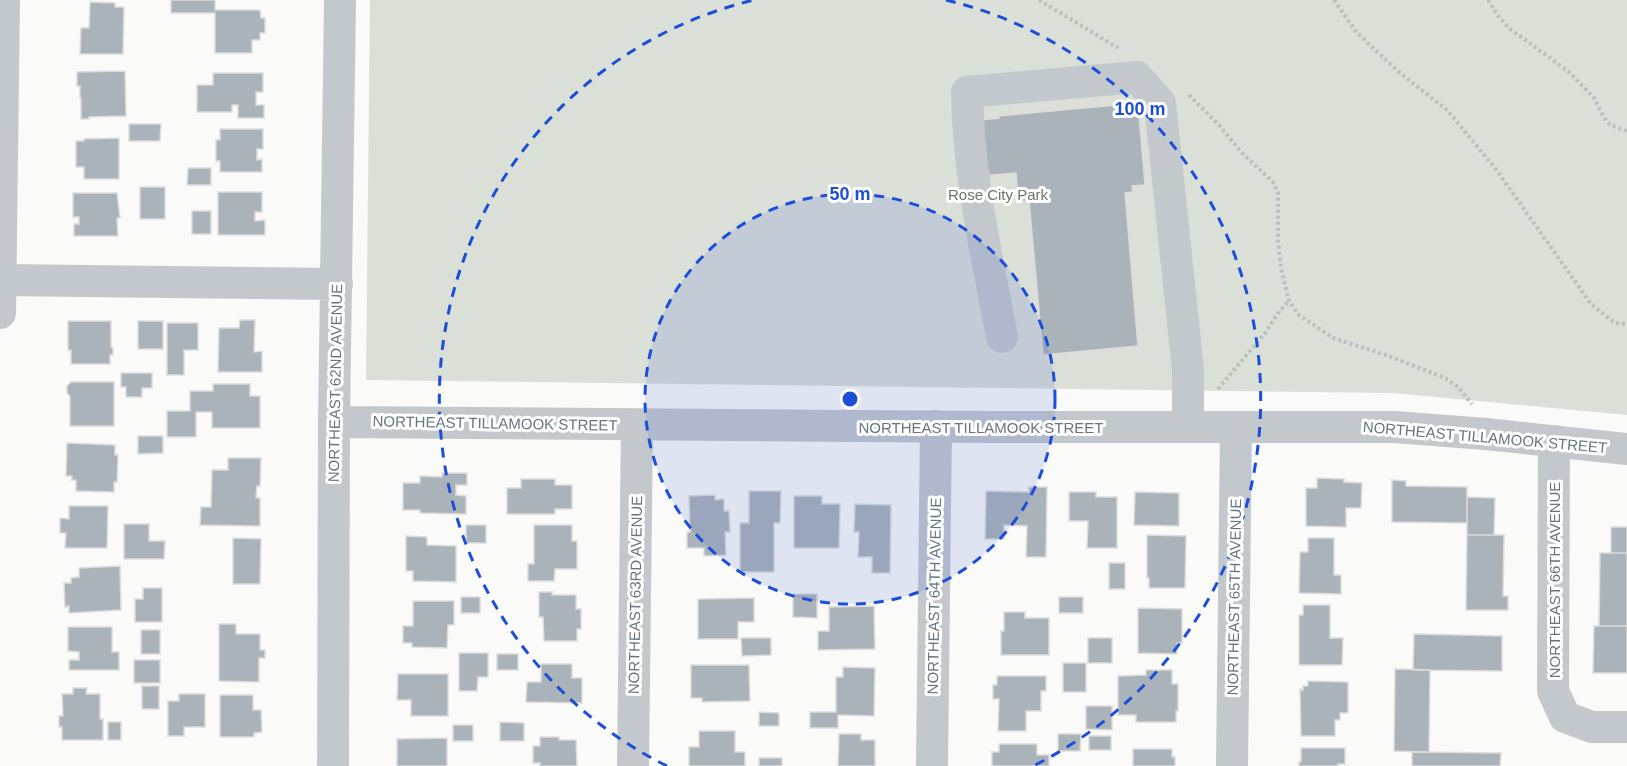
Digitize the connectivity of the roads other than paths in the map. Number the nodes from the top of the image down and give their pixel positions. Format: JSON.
{"nodes":[{"id":1,"x":4,"y":0,"type":"edge"},
{"id":2,"x":340,"y":0,"type":"edge"},
{"id":3,"x":0,"y":280,"type":"edge"},
{"id":4,"x":337,"y":284,"type":"junction"},
{"id":5,"x":0,"y":313,"type":"edge"},
{"id":6,"x":1002,"y":337,"type":"dead end"},
{"id":7,"x":334,"y":422,"type":"junction"},
{"id":8,"x":637,"y":425,"type":"junction"},
{"id":9,"x":936,"y":426,"type":"junction"},
{"id":10,"x":1188,"y":427,"type":"junction"},
{"id":11,"x":1236,"y":428,"type":"junction"},
{"id":12,"x":1554,"y":441,"type":"junction"},
{"id":13,"x":1627,"y":449,"type":"edge"},
{"id":14,"x":1627,"y":727,"type":"edge"},
{"id":15,"x":333,"y":766,"type":"edge"},
{"id":16,"x":633,"y":766,"type":"edge"},
{"id":17,"x":932,"y":766,"type":"edge"},
{"id":18,"x":1232,"y":766,"type":"edge"}],
"edges":[{"from":1,"to":3,"type":"street"},
{"from":2,"to":4,"type":"street","name":"NORTHEAST 62ND AVENUE"},
{"from":3,"to":4,"type":"street"},
{"from":3,"to":5,"type":"street"},
{"from":4,"to":7,"type":"street","name":"NORTHEAST 62ND AVENUE"},
{"from":6,"to":10,"type":"street"},
{"from":7,"to":8,"type":"street","name":"NORTHEAST TILLAMOOK STREET"},
{"from":7,"to":15,"type":"street","name":"NORTHEAST 62ND AVENUE"},
{"from":8,"to":9,"type":"street","name":"NORTHEAST TILLAMOOK STREET"},
{"from":8,"to":16,"type":"street","name":"NORTHEAST 63RD AVENUE"},
{"from":9,"to":10,"type":"street","name":"NORTHEAST TILLAMOOK STREET"},
{"from":9,"to":17,"type":"street","name":"NORTHEAST 64TH AVENUE"},
{"from":10,"to":11,"type":"street","name":"NORTHEAST TILLAMOOK STREET"},
{"from":11,"to":12,"type":"street","name":"NORTHEAST TILLAMOOK STREET"},
{"from":11,"to":18,"type":"street","name":"NORTHEAST 65TH AVENUE"},
{"from":12,"to":13,"type":"street","name":"NORTHEAST TILLAMOOK STREET"},
{"from":12,"to":14,"type":"street","name":"NORTHEAST 66TH AVENUE"}]}
